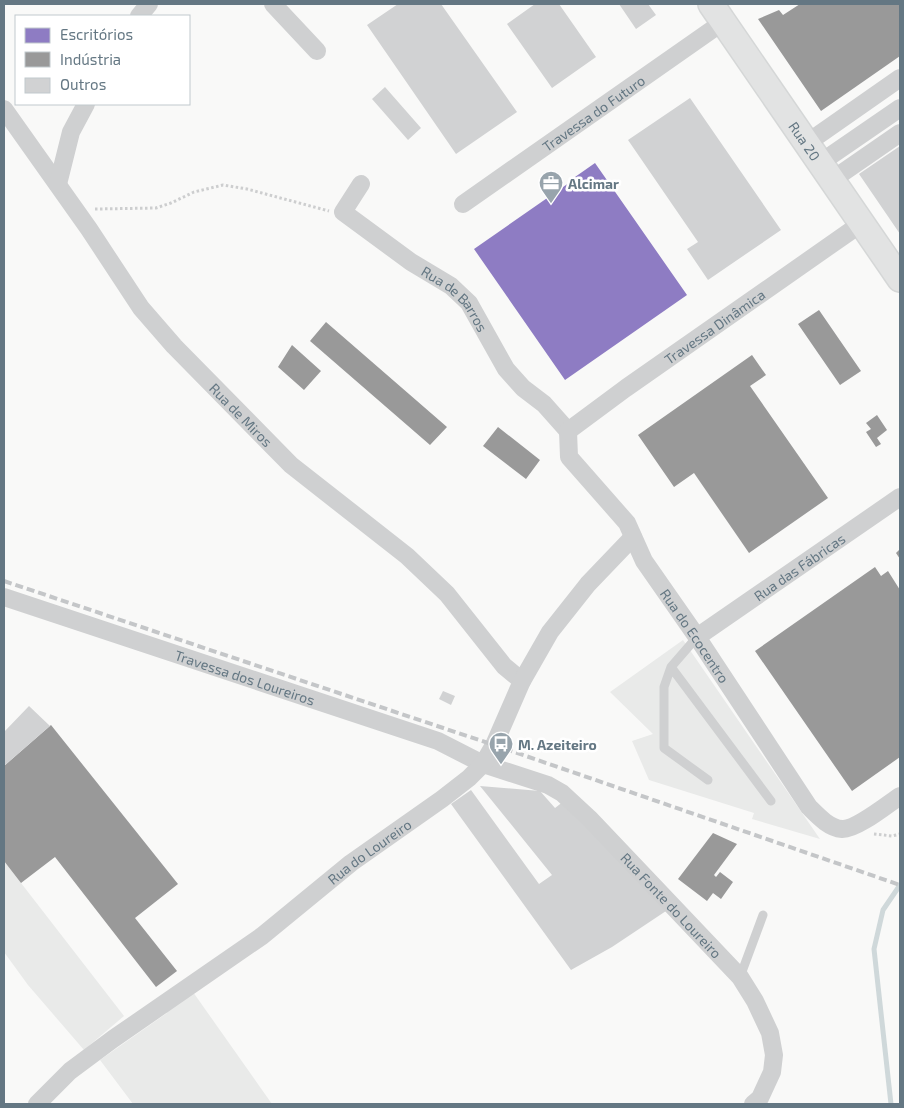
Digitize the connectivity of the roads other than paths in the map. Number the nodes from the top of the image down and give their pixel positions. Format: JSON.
{"nodes":[{"id":1,"x":149,"y":4,"type":"edge"},
{"id":2,"x":272,"y":4,"type":"edge"},
{"id":3,"x":717,"y":13,"type":"edge"},
{"id":4,"x":140,"y":15,"type":"edge"},
{"id":5,"x":317,"y":51,"type":"dead end"},
{"id":6,"x":900,"y":78,"type":"edge"},
{"id":7,"x":85,"y":105,"type":"edge"},
{"id":8,"x":900,"y":108,"type":"edge"},
{"id":9,"x":4,"y":109,"type":"edge"},
{"id":10,"x":900,"y":133,"type":"edge"},
{"id":11,"x":820,"y":162,"type":"junction"},
{"id":12,"x":58,"y":184,"type":"junction"},
{"id":13,"x":361,"y":184,"type":"dead end"},
{"id":14,"x":463,"y":204,"type":"dead end"},
{"id":15,"x":862,"y":223,"type":"junction"},
{"id":16,"x":900,"y":279,"type":"edge"},
{"id":17,"x":568,"y":431,"type":"junction"},
{"id":18,"x":900,"y":497,"type":"edge"},
{"id":19,"x":633,"y":537,"type":"junction"},
{"id":20,"x":4,"y":597,"type":"edge"},
{"id":21,"x":697,"y":637,"type":"junction"},
{"id":22,"x":671,"y":667,"type":"junction"},
{"id":23,"x":522,"y":680,"type":"junction"},
{"id":24,"x":482,"y":764,"type":"junction"},
{"id":25,"x":708,"y":780,"type":"dead end"},
{"id":26,"x":900,"y":796,"type":"edge"},
{"id":27,"x":771,"y":801,"type":"dead end"},
{"id":28,"x":763,"y":915,"type":"dead end"},
{"id":29,"x":740,"y":977,"type":"junction"},
{"id":30,"x":37,"y":1104,"type":"edge"},
{"id":31,"x":753,"y":1104,"type":"edge"}],
"edges":[{"from":1,"to":4,"type":"street"},
{"from":2,"to":5,"type":"street"},
{"from":3,"to":11,"type":"main road","name":"Rua 20"},
{"from":3,"to":14,"type":"street","name":"Travessa do Futuro"},
{"from":6,"to":11,"type":"street"},
{"from":7,"to":12,"type":"street"},
{"from":8,"to":11,"type":"street"},
{"from":9,"to":12,"type":"street","name":"Rua de Miros"},
{"from":10,"to":11,"type":"street"},
{"from":11,"to":15,"type":"main road","name":"Rua 20"},
{"from":12,"to":23,"type":"street","name":"Rua de Miros"},
{"from":13,"to":17,"type":"street","name":"Rua de Barros"},
{"from":15,"to":16,"type":"main road","name":"Rua 20"},
{"from":15,"to":17,"type":"street","name":"Travessa Dinâmica"},
{"from":17,"to":19,"type":"street","name":"Rua do Ecocentro"},
{"from":18,"to":21,"type":"street","name":"Rua das Fábricas"},
{"from":19,"to":21,"type":"street","name":"Rua do Ecocentro"},
{"from":19,"to":23,"type":"street","name":"Rua do Loureiro"},
{"from":20,"to":24,"type":"street","name":"Travessa dos Loureiros"},
{"from":21,"to":22,"type":"lane"},
{"from":21,"to":26,"type":"street","name":"Rua do Ecocentro"},
{"from":22,"to":25,"type":"lane"},
{"from":22,"to":27,"type":"lane"},
{"from":23,"to":24,"type":"street","name":"Rua do Loureiro"},
{"from":24,"to":29,"type":"street","name":"Rua Fonte do Loureiro"},
{"from":24,"to":30,"type":"street","name":"Rua do Loureiro"},
{"from":28,"to":29,"type":"lane"},
{"from":29,"to":31,"type":"street","name":"Rua Fonte do Loureiro"}]}
